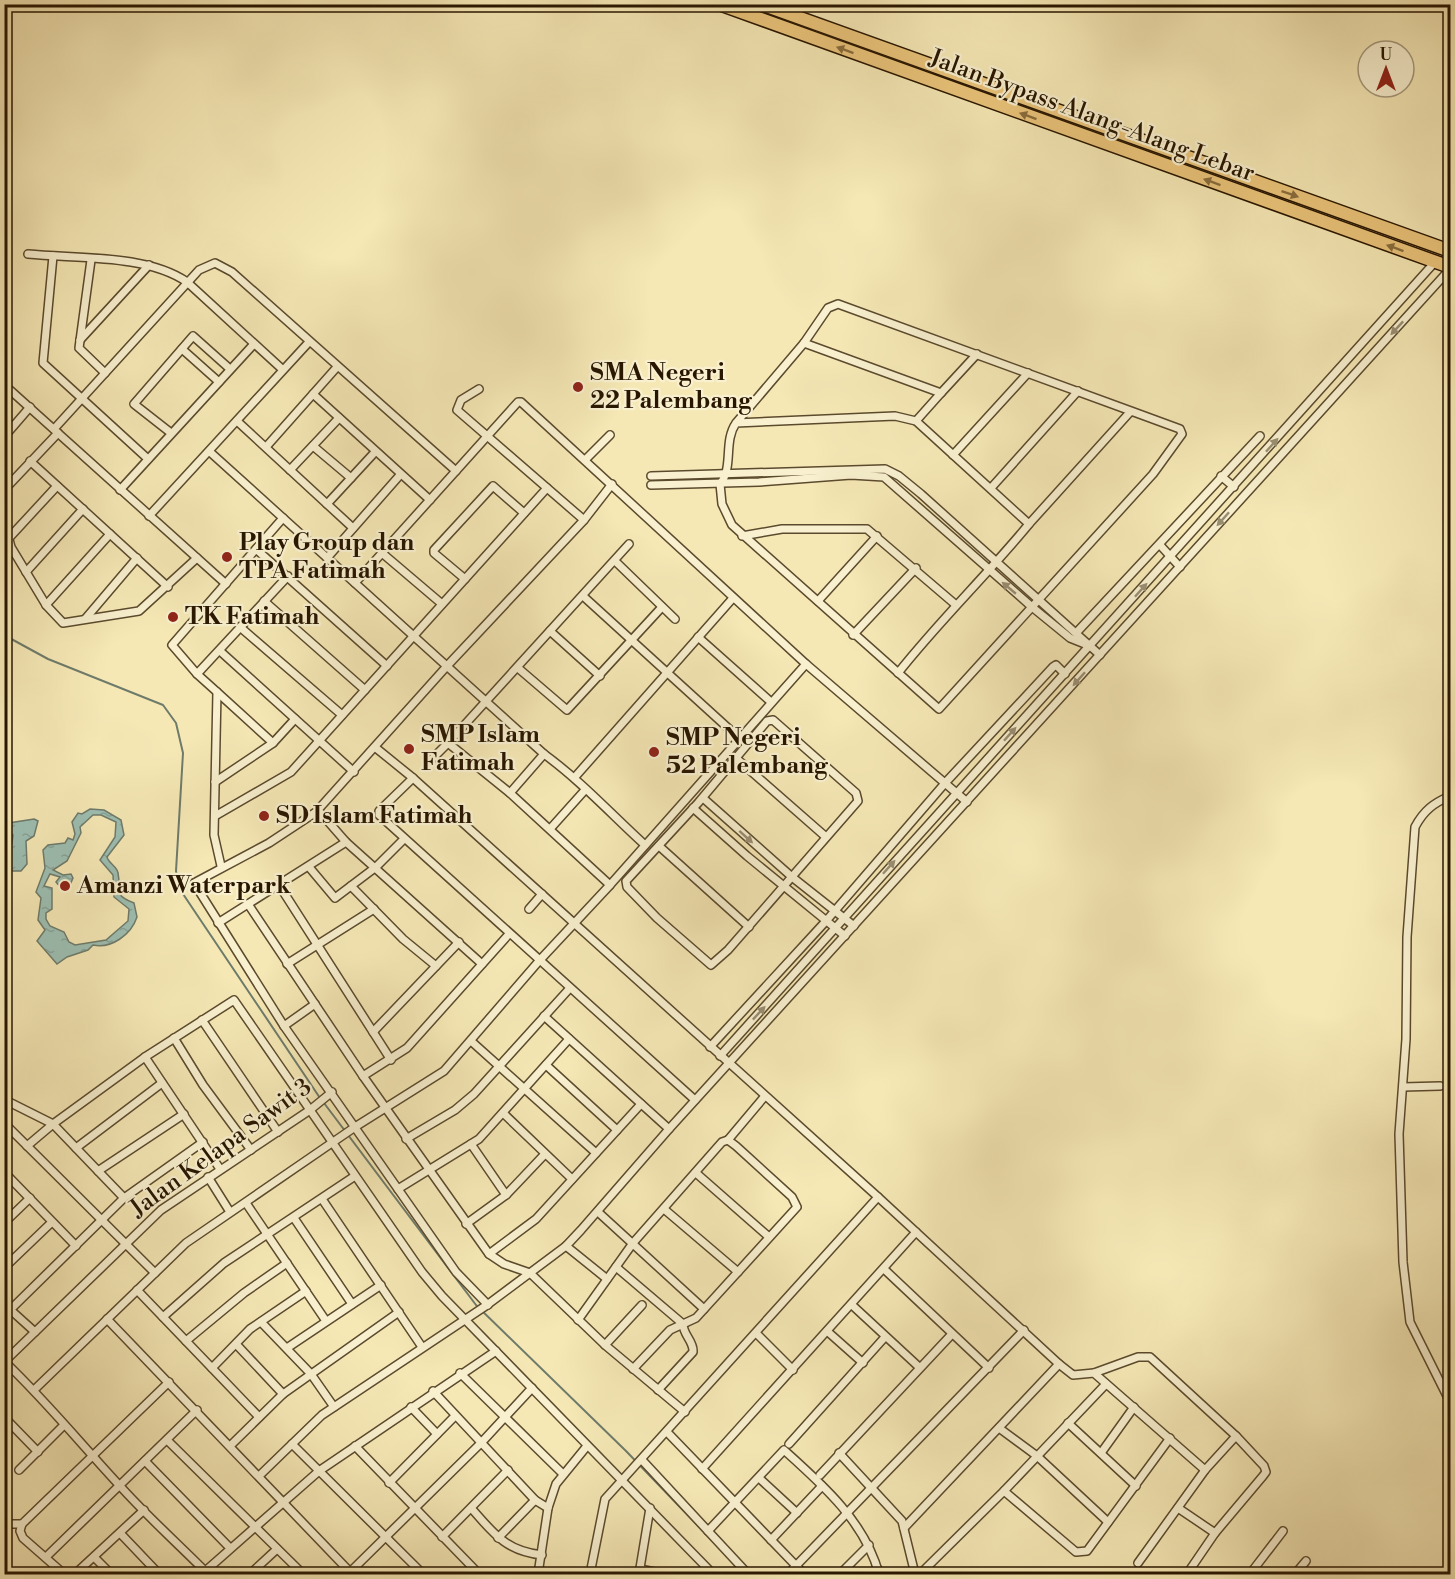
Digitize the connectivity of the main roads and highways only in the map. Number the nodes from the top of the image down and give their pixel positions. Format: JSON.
{"nodes":[{"id":1,"x":718,"y":4,"type":"edge"},
{"id":2,"x":760,"y":4,"type":"edge"},
{"id":3,"x":903,"y":56,"type":"junction"},
{"id":4,"x":898,"y":69,"type":"junction"},
{"id":5,"x":1450,"y":251,"type":"edge"},
{"id":6,"x":1450,"y":268,"type":"edge"}],
"edges":[{"from":4,"to":1,"type":"highway","name":"Jalan Bypass Alang-Alang Lebar","one_way":true},
{"from":2,"to":3,"type":"highway","name":"Jalan Bypass Alang-Alang Lebar"},
{"from":3,"to":4,"type":"highway"},
{"from":3,"to":5,"type":"highway","name":"Jalan Bypass Alang-Alang Lebar","one_way":true},
{"from":6,"to":4,"type":"highway","name":"Jalan Bypass Alang-Alang Lebar","one_way":true}]}
